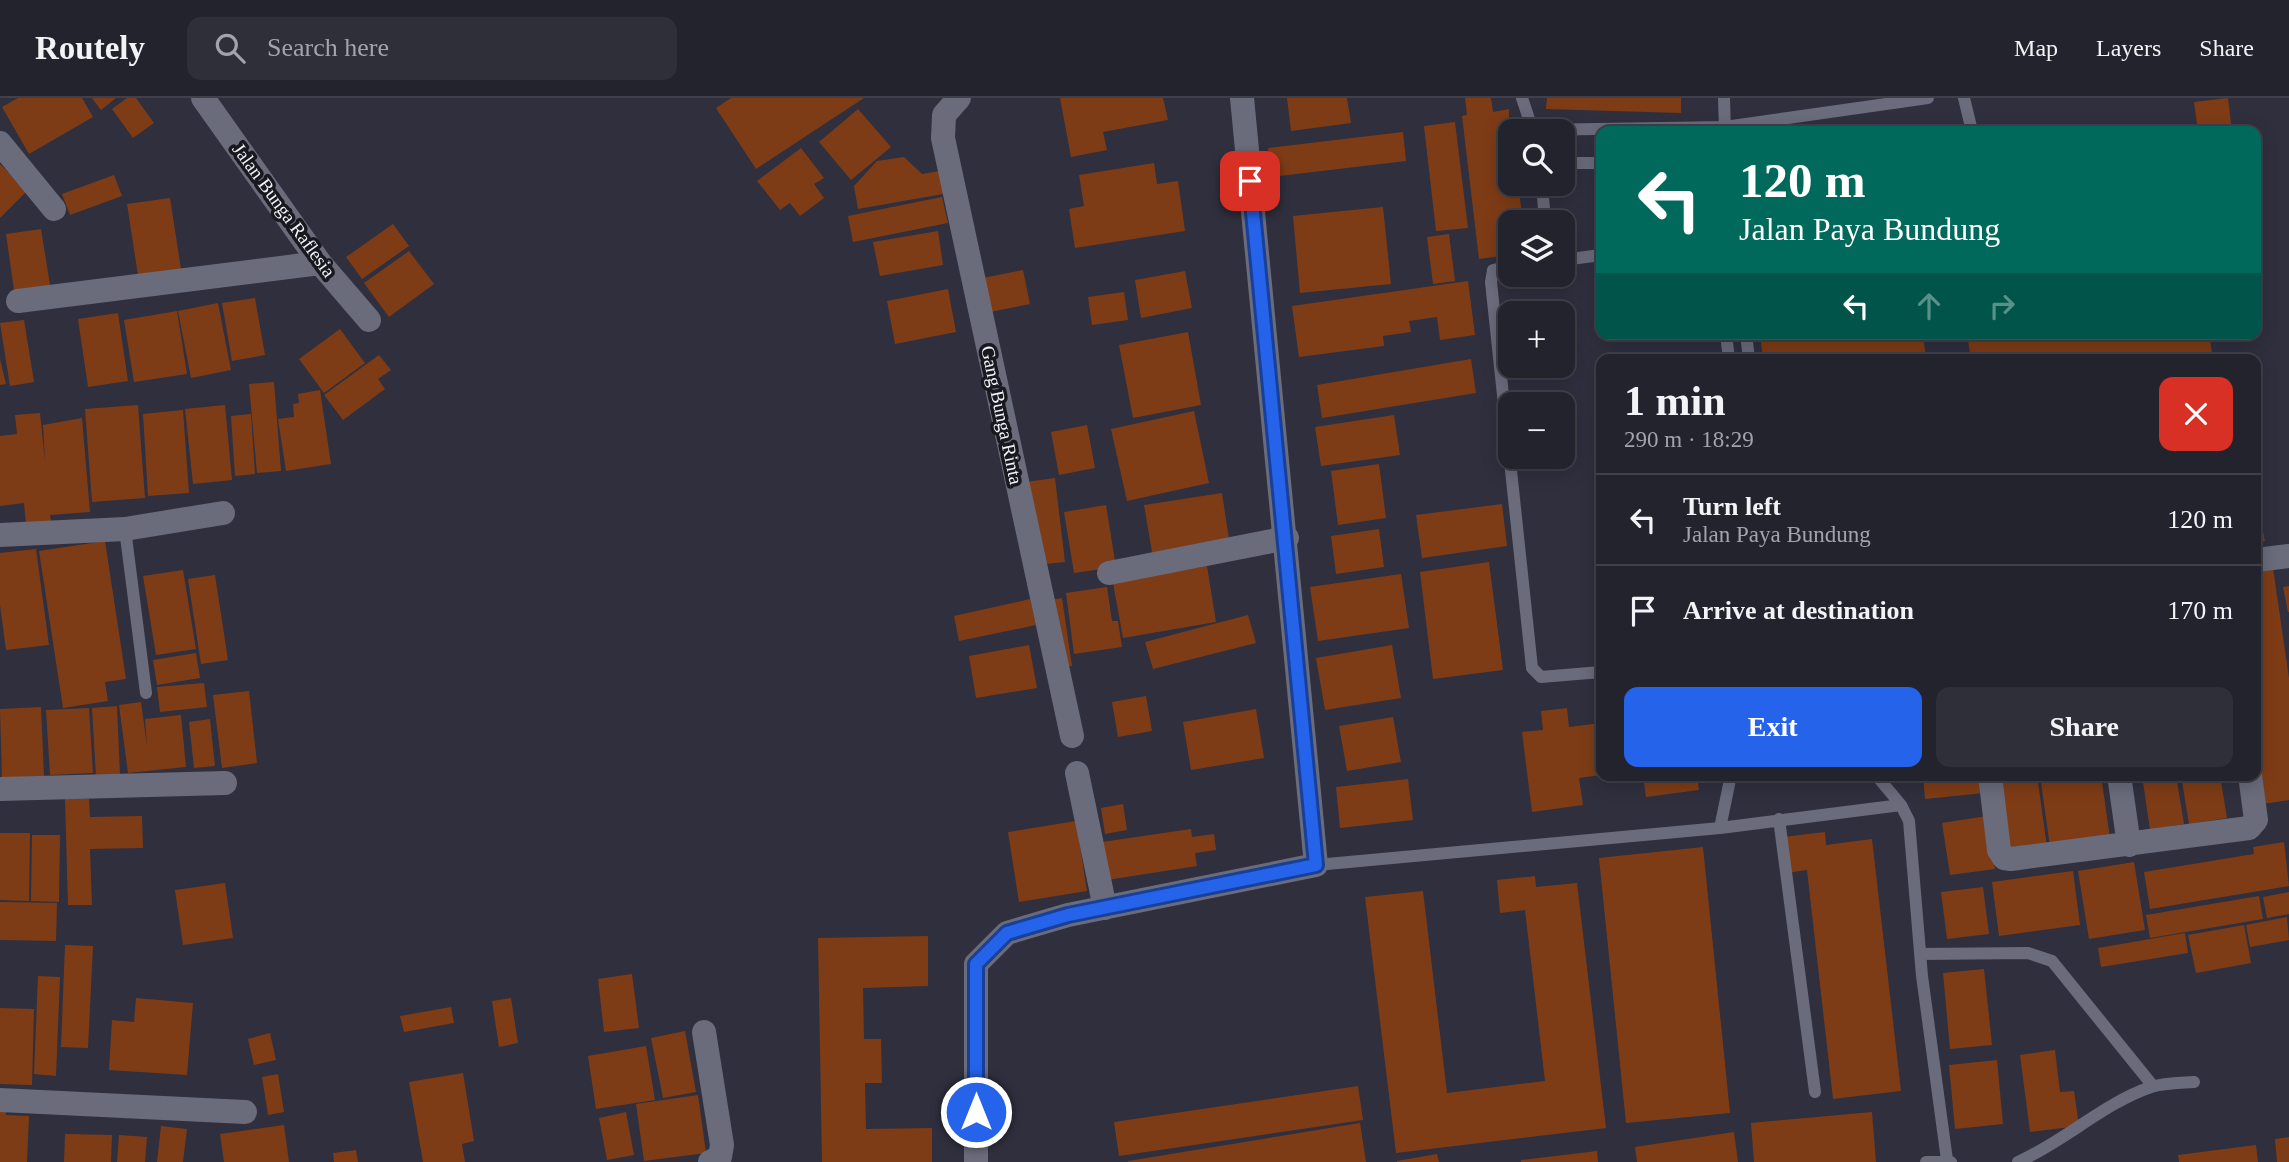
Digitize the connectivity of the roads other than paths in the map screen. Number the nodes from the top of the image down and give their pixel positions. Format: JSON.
{"nodes":[{"id":1,"x":203,"y":98,"type":"edge"},
{"id":2,"x":959,"y":98,"type":"edge"},
{"id":3,"x":1242,"y":98,"type":"edge"},
{"id":4,"x":1522,"y":98,"type":"edge"},
{"id":5,"x":1724,"y":98,"type":"edge"},
{"id":6,"x":1928,"y":98,"type":"edge"},
{"id":7,"x":1964,"y":98,"type":"edge"},
{"id":8,"x":1529,"y":119,"type":"edge"},
{"id":9,"x":1725,"y":126,"type":"edge"},
{"id":10,"x":1745,"y":126,"type":"edge"},
{"id":11,"x":1971,"y":126,"type":"edge"},
{"id":12,"x":1575,"y":130,"type":"edge"},
{"id":13,"x":1596,"y":130,"type":"edge"},
{"id":14,"x":0,"y":143,"type":"edge"},
{"id":15,"x":1575,"y":163,"type":"edge"},
{"id":16,"x":1596,"y":163,"type":"edge"},
{"id":17,"x":54,"y":209,"type":"dead end"},
{"id":18,"x":1596,"y":256,"type":"edge"},
{"id":19,"x":1575,"y":258,"type":"edge"},
{"id":20,"x":320,"y":263,"type":"junction"},
{"id":21,"x":1498,"y":269,"type":"edge"},
{"id":22,"x":18,"y":300,"type":"dead end"},
{"id":23,"x":369,"y":320,"type":"dead end"},
{"id":24,"x":223,"y":513,"type":"dead end"},
{"id":25,"x":125,"y":529,"type":"junction"},
{"id":26,"x":0,"y":535,"type":"edge"},
{"id":27,"x":1287,"y":538,"type":"junction"},
{"id":28,"x":2289,"y":556,"type":"edge"},
{"id":29,"x":2261,"y":559,"type":"edge"},
{"id":30,"x":1108,"y":573,"type":"dead end"},
{"id":31,"x":1596,"y":672,"type":"edge"},
{"id":32,"x":146,"y":693,"type":"dead end"},
{"id":33,"x":1072,"y":736,"type":"dead end"},
{"id":34,"x":1077,"y":773,"type":"dead end"},
{"id":35,"x":1730,"y":781,"type":"edge"},
{"id":36,"x":1881,"y":781,"type":"edge"},
{"id":37,"x":1991,"y":781,"type":"edge"},
{"id":38,"x":2120,"y":781,"type":"edge"},
{"id":39,"x":2251,"y":781,"type":"edge"},
{"id":40,"x":225,"y":783,"type":"dead end"},
{"id":41,"x":0,"y":789,"type":"edge"},
{"id":42,"x":1901,"y":805,"type":"junction"},
{"id":43,"x":1779,"y":819,"type":"junction"},
{"id":44,"x":1720,"y":828,"type":"junction"},
{"id":45,"x":2129,"y":845,"type":"junction"},
{"id":46,"x":1316,"y":865,"type":"junction"},
{"id":47,"x":1105,"y":908,"type":"junction"},
{"id":48,"x":1920,"y":954,"type":"junction"},
{"id":49,"x":704,"y":1032,"type":"dead end"},
{"id":50,"x":2194,"y":1082,"type":"dead end"},
{"id":51,"x":2152,"y":1086,"type":"junction"},
{"id":52,"x":1815,"y":1092,"type":"dead end"},
{"id":53,"x":0,"y":1100,"type":"edge"},
{"id":54,"x":245,"y":1112,"type":"dead end"},
{"id":55,"x":1948,"y":1161,"type":"edge"},
{"id":56,"x":710,"y":1162,"type":"edge"},
{"id":57,"x":976,"y":1162,"type":"edge"},
{"id":58,"x":1926,"y":1162,"type":"edge"},
{"id":59,"x":2018,"y":1162,"type":"edge"}],
"edges":[{"from":1,"to":20,"type":"street","name":"Jalan Bunga Raflesia"},
{"from":2,"to":33,"type":"street","name":"Gang Bunga Rinta"},
{"from":3,"to":27,"type":"street"},
{"from":4,"to":8,"type":"lane"},
{"from":5,"to":9,"type":"lane"},
{"from":6,"to":10,"type":"lane"},
{"from":7,"to":11,"type":"lane"},
{"from":12,"to":13,"type":"lane"},
{"from":14,"to":17,"type":"street"},
{"from":15,"to":16,"type":"lane"},
{"from":18,"to":19,"type":"lane"},
{"from":20,"to":22,"type":"street"},
{"from":20,"to":23,"type":"street","name":"Jalan Bunga Raflesia"},
{"from":21,"to":31,"type":"lane"},
{"from":24,"to":25,"type":"street"},
{"from":25,"to":26,"type":"street"},
{"from":25,"to":32,"type":"lane"},
{"from":27,"to":30,"type":"street"},
{"from":27,"to":46,"type":"street"},
{"from":28,"to":29,"type":"street"},
{"from":34,"to":47,"type":"street"},
{"from":35,"to":44,"type":"lane"},
{"from":36,"to":42,"type":"lane"},
{"from":37,"to":45,"type":"street"},
{"from":38,"to":45,"type":"street"},
{"from":39,"to":45,"type":"street"},
{"from":40,"to":41,"type":"street"},
{"from":42,"to":43,"type":"lane"},
{"from":42,"to":48,"type":"lane"},
{"from":43,"to":44,"type":"lane"},
{"from":43,"to":52,"type":"lane"},
{"from":44,"to":46,"type":"lane"},
{"from":46,"to":47,"type":"street"},
{"from":47,"to":57,"type":"street"},
{"from":48,"to":51,"type":"lane"},
{"from":48,"to":55,"type":"lane"},
{"from":49,"to":56,"type":"street"},
{"from":50,"to":51,"type":"lane"},
{"from":51,"to":59,"type":"lane"},
{"from":53,"to":54,"type":"street"},
{"from":55,"to":58,"type":"lane"}]}
